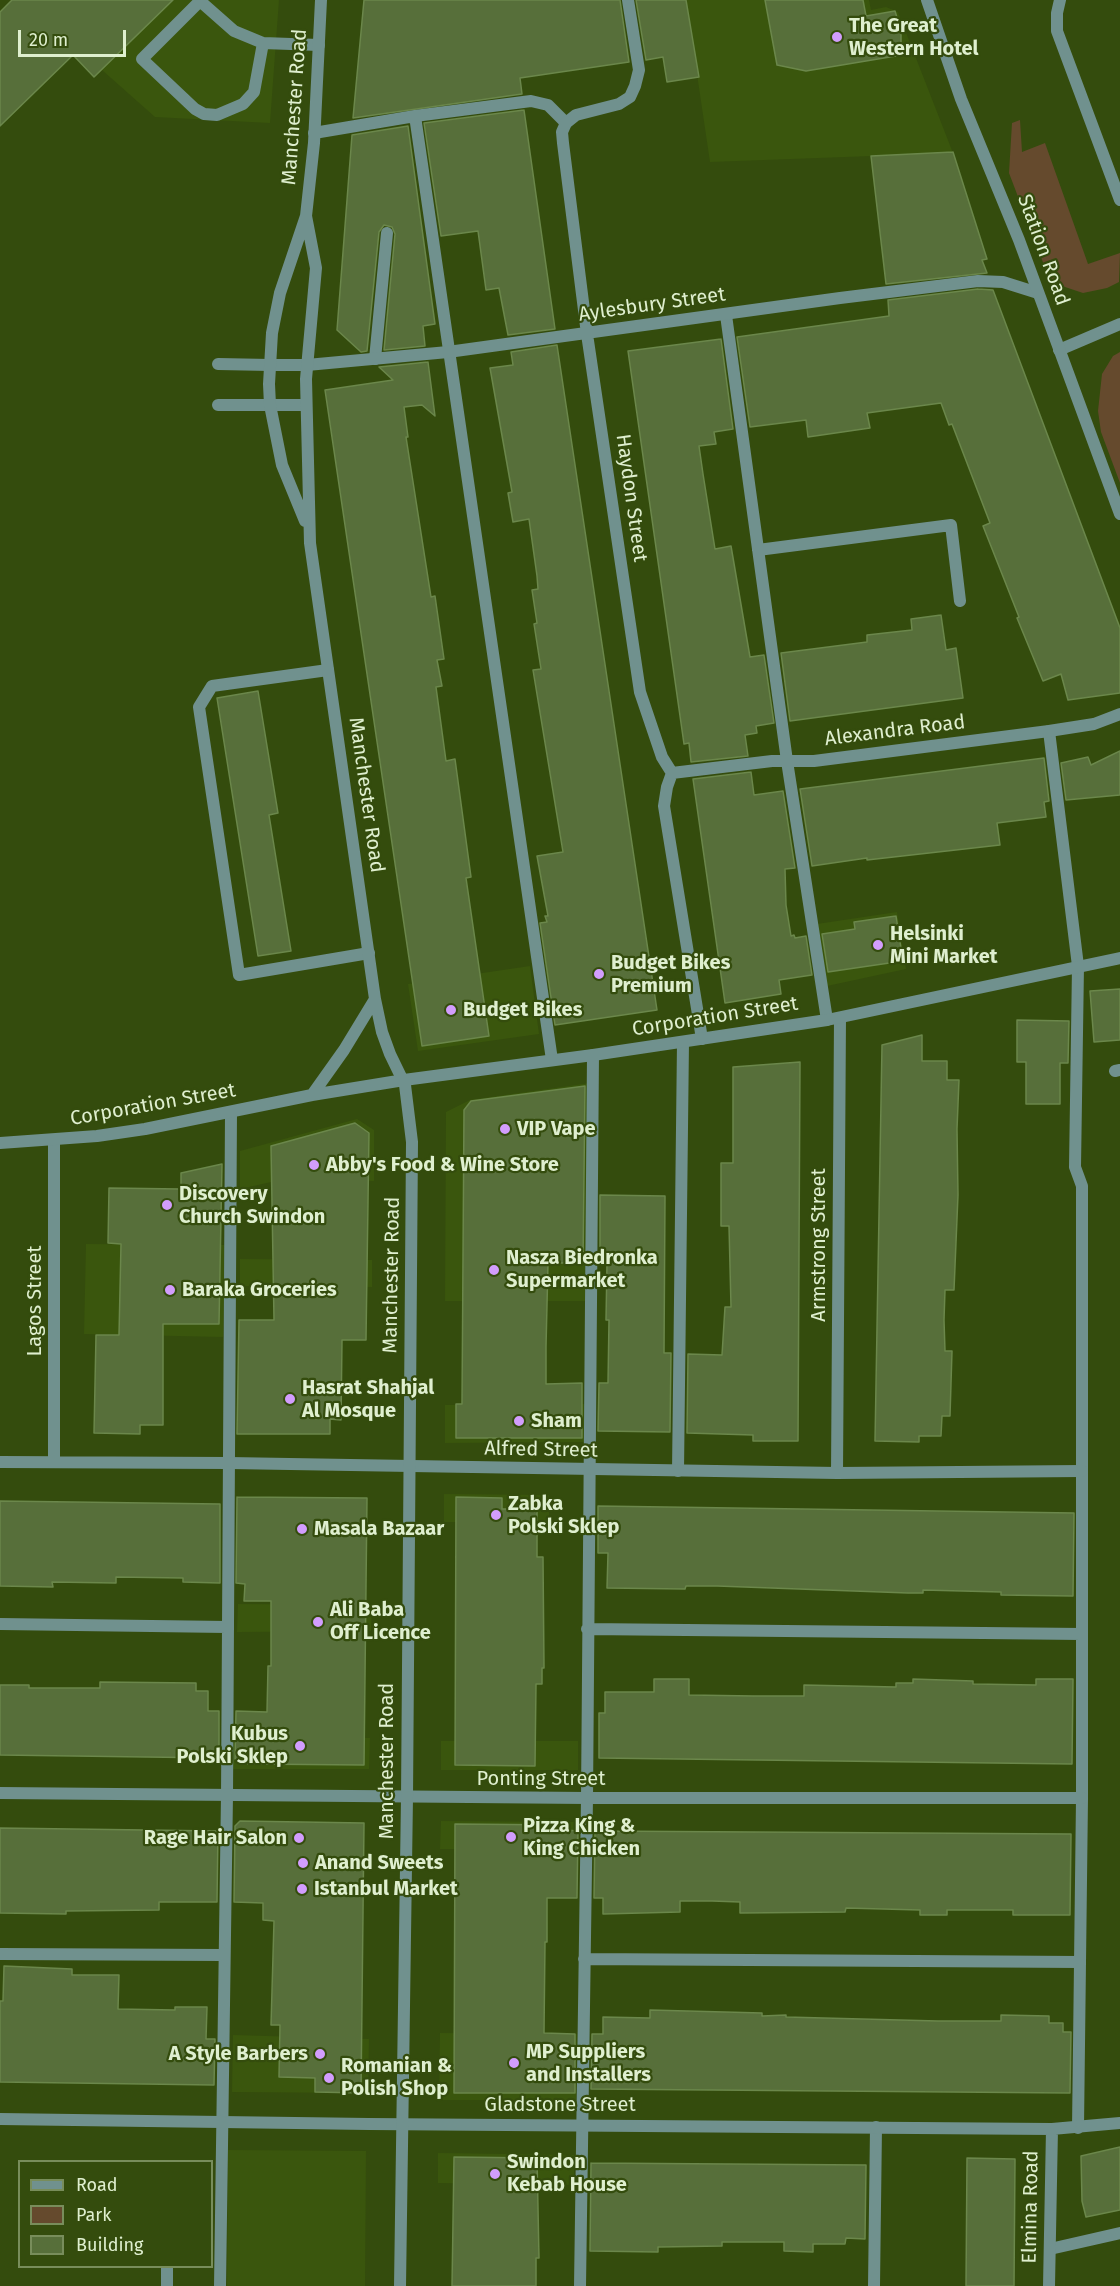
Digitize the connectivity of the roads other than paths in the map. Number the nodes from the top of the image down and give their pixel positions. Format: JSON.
{"nodes":[{"id":1,"x":321,"y":0,"type":"edge"},
{"id":2,"x":628,"y":0,"type":"edge"},
{"id":3,"x":927,"y":0,"type":"edge"},
{"id":4,"x":1060,"y":0,"type":"edge"},
{"id":5,"x":262,"y":43,"type":"junction"},
{"id":6,"x":319,"y":45,"type":"junction"},
{"id":7,"x":415,"y":116,"type":"junction"},
{"id":8,"x":566,"y":123,"type":"junction"},
{"id":9,"x":314,"y":133,"type":"junction"},
{"id":10,"x":1120,"y":200,"type":"edge"},
{"id":11,"x":306,"y":216,"type":"junction"},
{"id":12,"x":387,"y":233,"type":"dead end"},
{"id":13,"x":1038,"y":293,"type":"junction"},
{"id":14,"x":726,"y":315,"type":"junction"},
{"id":15,"x":1120,"y":324,"type":"edge"},
{"id":16,"x":587,"y":334,"type":"junction"},
{"id":17,"x":1059,"y":350,"type":"junction"},
{"id":18,"x":448,"y":352,"type":"junction"},
{"id":19,"x":375,"y":359,"type":"junction"},
{"id":20,"x":218,"y":364,"type":"dead end"},
{"id":21,"x":307,"y":364,"type":"junction"},
{"id":22,"x":270,"y":365,"type":"junction"},
{"id":23,"x":218,"y":405,"type":"dead end"},
{"id":24,"x":270,"y":405,"type":"junction"},
{"id":25,"x":306,"y":405,"type":"junction"},
{"id":26,"x":1120,"y":514,"type":"edge"},
{"id":27,"x":308,"y":528,"type":"junction"},
{"id":28,"x":758,"y":550,"type":"junction"},
{"id":29,"x":960,"y":601,"type":"dead end"},
{"id":30,"x":328,"y":670,"type":"junction"},
{"id":31,"x":1120,"y":714,"type":"edge"},
{"id":32,"x":1049,"y":731,"type":"junction"},
{"id":33,"x":787,"y":761,"type":"junction"},
{"id":34,"x":672,"y":773,"type":"junction"},
{"id":35,"x":369,"y":953,"type":"junction"},
{"id":36,"x":1120,"y":958,"type":"edge"},
{"id":37,"x":1078,"y":966,"type":"junction"},
{"id":38,"x":375,"y":999,"type":"junction"},
{"id":39,"x":840,"y":1018,"type":"junction"},
{"id":40,"x":827,"y":1020,"type":"junction"},
{"id":41,"x":702,"y":1039,"type":"junction"},
{"id":42,"x":683,"y":1042,"type":"junction"},
{"id":43,"x":593,"y":1055,"type":"junction"},
{"id":44,"x":552,"y":1060,"type":"junction"},
{"id":45,"x":404,"y":1080,"type":"junction"},
{"id":46,"x":312,"y":1095,"type":"junction"},
{"id":47,"x":231,"y":1112,"type":"junction"},
{"id":48,"x":54,"y":1141,"type":"junction"},
{"id":49,"x":0,"y":1143,"type":"edge"},
{"id":50,"x":54,"y":1461,"type":"junction"},
{"id":51,"x":0,"y":1462,"type":"edge"},
{"id":52,"x":230,"y":1463,"type":"junction"},
{"id":53,"x":410,"y":1467,"type":"junction"},
{"id":54,"x":589,"y":1470,"type":"junction"},
{"id":55,"x":678,"y":1471,"type":"junction"},
{"id":56,"x":1082,"y":1471,"type":"junction"},
{"id":57,"x":837,"y":1473,"type":"junction"},
{"id":58,"x":0,"y":1624,"type":"edge"},
{"id":59,"x":227,"y":1627,"type":"junction"},
{"id":60,"x":587,"y":1629,"type":"junction"},
{"id":61,"x":1082,"y":1634,"type":"junction"},
{"id":62,"x":0,"y":1793,"type":"edge"},
{"id":63,"x":227,"y":1795,"type":"junction"},
{"id":64,"x":407,"y":1797,"type":"junction"},
{"id":65,"x":587,"y":1798,"type":"junction"},
{"id":66,"x":1082,"y":1798,"type":"junction"},
{"id":67,"x":0,"y":1954,"type":"edge"},
{"id":68,"x":224,"y":1955,"type":"junction"},
{"id":69,"x":584,"y":1959,"type":"junction"},
{"id":70,"x":1080,"y":1962,"type":"junction"},
{"id":71,"x":0,"y":2119,"type":"edge"},
{"id":72,"x":220,"y":2122,"type":"junction"},
{"id":73,"x":1120,"y":2122,"type":"edge"},
{"id":74,"x":401,"y":2124,"type":"junction"},
{"id":75,"x":581,"y":2124,"type":"junction"},
{"id":76,"x":876,"y":2127,"type":"junction"},
{"id":77,"x":1078,"y":2128,"type":"junction"},
{"id":78,"x":1052,"y":2129,"type":"junction"},
{"id":79,"x":1120,"y":2233,"type":"edge"},
{"id":80,"x":1050,"y":2249,"type":"junction"},
{"id":81,"x":167,"y":2268,"type":"edge"},
{"id":82,"x":167,"y":2286,"type":"edge"},
{"id":83,"x":220,"y":2286,"type":"edge"},
{"id":84,"x":400,"y":2286,"type":"edge"},
{"id":85,"x":580,"y":2286,"type":"edge"},
{"id":86,"x":874,"y":2286,"type":"edge"},
{"id":87,"x":1049,"y":2286,"type":"edge"}],
"edges":[{"from":1,"to":6,"type":"street","name":"Manchester Road"},
{"from":2,"to":8,"type":"street"},
{"from":3,"to":13,"type":"street","name":"Station Road"},
{"from":4,"to":10,"type":"street"},
{"from":5,"to":5,"type":"street"},
{"from":5,"to":6,"type":"street"},
{"from":6,"to":9,"type":"street","name":"Manchester Road"},
{"from":7,"to":8,"type":"street"},
{"from":7,"to":9,"type":"street"},
{"from":7,"to":18,"type":"street"},
{"from":8,"to":16,"type":"street","name":"Haydon Street"},
{"from":9,"to":11,"type":"street","name":"Manchester Road"},
{"from":11,"to":21,"type":"street","name":"Manchester Road"},
{"from":11,"to":22,"type":"street","name":"Manchester Road"},
{"from":12,"to":19,"type":"street"},
{"from":13,"to":14,"type":"street","name":"Aylesbury Street"},
{"from":13,"to":17,"type":"street","name":"Station Road"},
{"from":14,"to":16,"type":"street","name":"Aylesbury Street"},
{"from":14,"to":28,"type":"street"},
{"from":15,"to":17,"type":"street"},
{"from":16,"to":18,"type":"street","name":"Aylesbury Street"},
{"from":16,"to":34,"type":"street","name":"Haydon Street"},
{"from":17,"to":26,"type":"street","name":"Station Road"},
{"from":18,"to":19,"type":"street","name":"Aylesbury Street"},
{"from":18,"to":44,"type":"street"},
{"from":19,"to":21,"type":"street","name":"Aylesbury Street"},
{"from":20,"to":22,"type":"street","name":"Aylesbury Street"},
{"from":21,"to":22,"type":"street","name":"Aylesbury Street"},
{"from":21,"to":25,"type":"street","name":"Manchester Road"},
{"from":22,"to":24,"type":"street","name":"Manchester Road"},
{"from":23,"to":24,"type":"street"},
{"from":24,"to":25,"type":"street"},
{"from":24,"to":27,"type":"street","name":"Manchester Road"},
{"from":25,"to":27,"type":"street","name":"Manchester Road"},
{"from":27,"to":30,"type":"street","name":"Manchester Road"},
{"from":28,"to":29,"type":"street"},
{"from":28,"to":33,"type":"street"},
{"from":30,"to":35,"type":"street","name":"Manchester Road"},
{"from":30,"to":35,"type":"street"},
{"from":31,"to":32,"type":"street","name":"Alexandra Road"},
{"from":32,"to":33,"type":"street","name":"Alexandra Road"},
{"from":32,"to":37,"type":"street"},
{"from":33,"to":34,"type":"street","name":"Alexandra Road"},
{"from":33,"to":40,"type":"street"},
{"from":34,"to":41,"type":"street"},
{"from":35,"to":38,"type":"street","name":"Manchester Road"},
{"from":36,"to":37,"type":"street","name":"Corporation Street"},
{"from":37,"to":39,"type":"street","name":"Corporation Street"},
{"from":37,"to":56,"type":"street"},
{"from":38,"to":45,"type":"street","name":"Manchester Road"},
{"from":38,"to":46,"type":"street"},
{"from":39,"to":40,"type":"street","name":"Corporation Street"},
{"from":39,"to":57,"type":"street","name":"Armstrong Street"},
{"from":40,"to":41,"type":"street","name":"Corporation Street"},
{"from":41,"to":42,"type":"street","name":"Corporation Street"},
{"from":42,"to":43,"type":"street","name":"Corporation Street"},
{"from":42,"to":55,"type":"street"},
{"from":43,"to":44,"type":"street","name":"Corporation Street"},
{"from":43,"to":54,"type":"street"},
{"from":44,"to":45,"type":"street","name":"Corporation Street"},
{"from":45,"to":46,"type":"street","name":"Corporation Street"},
{"from":45,"to":53,"type":"street","name":"Manchester Road"},
{"from":46,"to":47,"type":"street","name":"Corporation Street"},
{"from":47,"to":48,"type":"street","name":"Corporation Street"},
{"from":47,"to":52,"type":"street"},
{"from":48,"to":49,"type":"street","name":"Corporation Street"},
{"from":48,"to":50,"type":"street","name":"Lagos Street"},
{"from":50,"to":51,"type":"street","name":"Alfred Street"},
{"from":50,"to":52,"type":"street","name":"Alfred Street"},
{"from":52,"to":53,"type":"street","name":"Alfred Street"},
{"from":52,"to":59,"type":"street"},
{"from":53,"to":54,"type":"street","name":"Alfred Street"},
{"from":53,"to":64,"type":"street","name":"Manchester Road"},
{"from":54,"to":55,"type":"street","name":"Alfred Street"},
{"from":54,"to":60,"type":"street"},
{"from":55,"to":57,"type":"street","name":"Alfred Street"},
{"from":56,"to":57,"type":"street","name":"Alfred Street"},
{"from":56,"to":61,"type":"street"},
{"from":58,"to":59,"type":"street"},
{"from":59,"to":63,"type":"street"},
{"from":60,"to":61,"type":"street"},
{"from":60,"to":65,"type":"street"},
{"from":61,"to":66,"type":"street"},
{"from":62,"to":63,"type":"street","name":"Ponting Street"},
{"from":63,"to":64,"type":"street","name":"Ponting Street"},
{"from":63,"to":68,"type":"street"},
{"from":64,"to":65,"type":"street","name":"Ponting Street"},
{"from":64,"to":74,"type":"street","name":"Manchester Road"},
{"from":65,"to":66,"type":"street","name":"Ponting Street"},
{"from":65,"to":69,"type":"street"},
{"from":66,"to":70,"type":"street"},
{"from":67,"to":68,"type":"street"},
{"from":68,"to":72,"type":"street"},
{"from":69,"to":70,"type":"street"},
{"from":69,"to":75,"type":"street"},
{"from":70,"to":77,"type":"street"},
{"from":71,"to":72,"type":"street","name":"Gladstone Street"},
{"from":72,"to":74,"type":"street","name":"Gladstone Street"},
{"from":72,"to":83,"type":"street"},
{"from":73,"to":77,"type":"street","name":"Gladstone Street"},
{"from":74,"to":75,"type":"street","name":"Gladstone Street"},
{"from":74,"to":84,"type":"street","name":"Manchester Road"},
{"from":75,"to":76,"type":"street","name":"Gladstone Street"},
{"from":75,"to":85,"type":"street"},
{"from":76,"to":78,"type":"street","name":"Gladstone Street"},
{"from":76,"to":86,"type":"street"},
{"from":77,"to":78,"type":"street","name":"Gladstone Street"},
{"from":78,"to":80,"type":"street","name":"Elmina Road"},
{"from":79,"to":80,"type":"street"},
{"from":80,"to":87,"type":"street","name":"Elmina Road"},
{"from":81,"to":82,"type":"street"}]}
